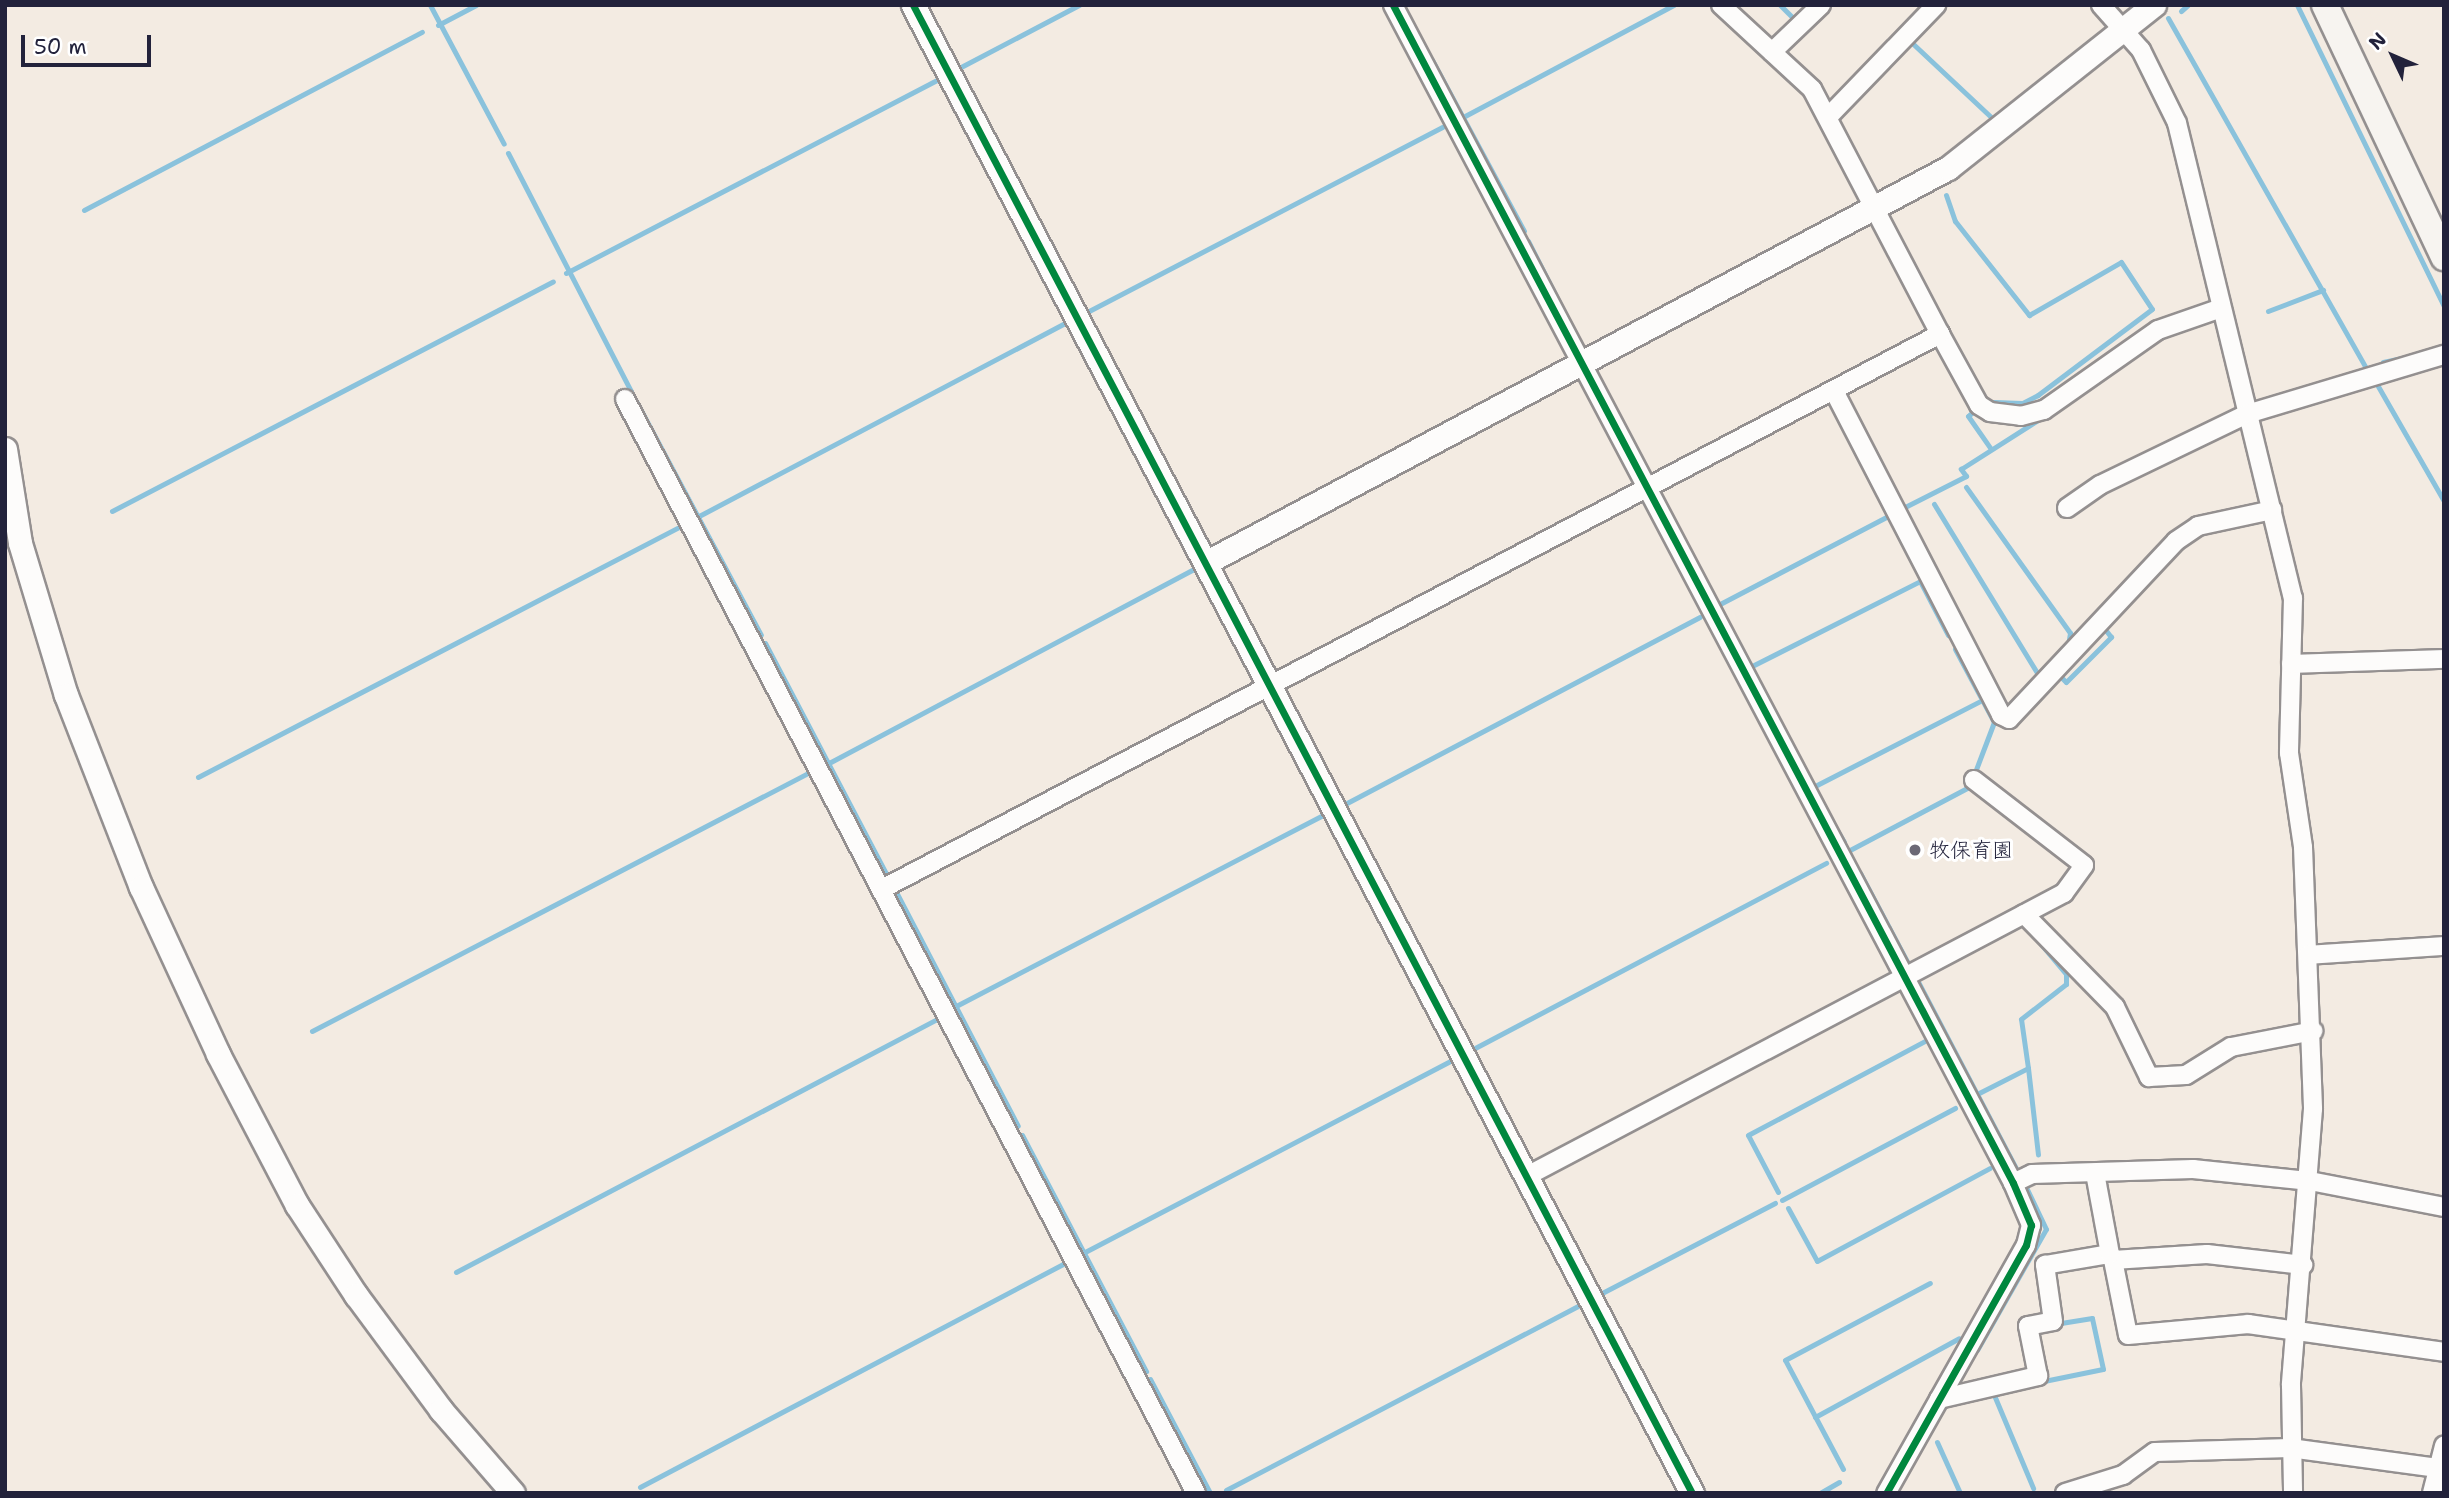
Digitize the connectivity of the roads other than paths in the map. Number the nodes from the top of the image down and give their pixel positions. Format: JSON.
{"nodes":[{"id":1,"x":913,"y":5,"type":"edge"},
{"id":2,"x":1393,"y":5,"type":"edge"},
{"id":3,"x":1721,"y":5,"type":"edge"},
{"id":4,"x":1821,"y":5,"type":"edge"},
{"id":5,"x":2101,"y":5,"type":"edge"},
{"id":6,"x":2325,"y":5,"type":"edge"},
{"id":7,"x":2152,"y":6,"type":"edge"},
{"id":8,"x":1931,"y":7,"type":"edge"},
{"id":9,"x":2125,"y":30,"type":"junction"},
{"id":10,"x":1772,"y":52,"type":"junction"},
{"id":11,"x":1828,"y":117,"type":"junction"},
{"id":12,"x":1874,"y":210,"type":"junction"},
{"id":13,"x":2444,"y":257,"type":"edge"},
{"id":14,"x":2221,"y":308,"type":"junction"},
{"id":15,"x":1940,"y":334,"type":"junction"},
{"id":16,"x":2444,"y":355,"type":"edge"},
{"id":17,"x":1582,"y":364,"type":"junction"},
{"id":18,"x":1834,"y":391,"type":"junction"},
{"id":19,"x":625,"y":399,"type":"dead end"},
{"id":20,"x":2247,"y":414,"type":"junction"},
{"id":21,"x":5,"y":449,"type":"edge"},
{"id":22,"x":1647,"y":488,"type":"junction"},
{"id":23,"x":2067,"y":508,"type":"dead end"},
{"id":24,"x":2272,"y":510,"type":"junction"},
{"id":25,"x":1207,"y":562,"type":"junction"},
{"id":26,"x":2444,"y":659,"type":"edge"},
{"id":27,"x":2291,"y":664,"type":"junction"},
{"id":28,"x":1271,"y":686,"type":"junction"},
{"id":29,"x":1974,"y":780,"type":"dead end"},
{"id":30,"x":882,"y":889,"type":"junction"},
{"id":31,"x":2024,"y":914,"type":"junction"},
{"id":32,"x":2444,"y":946,"type":"edge"},
{"id":33,"x":2308,"y":955,"type":"junction"},
{"id":34,"x":1901,"y":977,"type":"junction"},
{"id":35,"x":2313,"y":1031,"type":"junction"},
{"id":36,"x":2095,"y":1173,"type":"junction"},
{"id":37,"x":1527,"y":1176,"type":"junction"},
{"id":38,"x":2310,"y":1181,"type":"junction"},
{"id":39,"x":2013,"y":1183,"type":"junction"},
{"id":40,"x":2444,"y":1207,"type":"edge"},
{"id":41,"x":2112,"y":1257,"type":"junction"},
{"id":42,"x":2303,"y":1265,"type":"junction"},
{"id":43,"x":2295,"y":1328,"type":"junction"},
{"id":44,"x":2444,"y":1352,"type":"edge"},
{"id":45,"x":1939,"y":1399,"type":"junction"},
{"id":46,"x":2444,"y":1446,"type":"edge"},
{"id":47,"x":2291,"y":1448,"type":"junction"},
{"id":48,"x":2438,"y":1468,"type":"junction"},
{"id":49,"x":513,"y":1493,"type":"edge"},
{"id":50,"x":1196,"y":1493,"type":"edge"},
{"id":51,"x":1692,"y":1493,"type":"edge"},
{"id":52,"x":1886,"y":1493,"type":"edge"},
{"id":53,"x":2065,"y":1493,"type":"edge"},
{"id":54,"x":2293,"y":1493,"type":"edge"},
{"id":55,"x":2432,"y":1493,"type":"edge"}],
"edges":[{"from":1,"to":25,"type":"street"},
{"from":2,"to":17,"type":"street"},
{"from":3,"to":10,"type":"street"},
{"from":4,"to":10,"type":"street"},
{"from":5,"to":9,"type":"street"},
{"from":6,"to":13,"type":"main road"},
{"from":7,"to":9,"type":"street"},
{"from":8,"to":11,"type":"street"},
{"from":9,"to":12,"type":"street"},
{"from":9,"to":14,"type":"street"},
{"from":10,"to":11,"type":"street"},
{"from":11,"to":12,"type":"street"},
{"from":12,"to":15,"type":"street"},
{"from":12,"to":17,"type":"street"},
{"from":14,"to":15,"type":"street"},
{"from":14,"to":20,"type":"street"},
{"from":15,"to":18,"type":"street"},
{"from":16,"to":20,"type":"street"},
{"from":17,"to":22,"type":"street"},
{"from":17,"to":25,"type":"street"},
{"from":18,"to":22,"type":"street"},
{"from":18,"to":24,"type":"street"},
{"from":19,"to":30,"type":"street"},
{"from":20,"to":23,"type":"street"},
{"from":20,"to":24,"type":"street"},
{"from":21,"to":49,"type":"street"},
{"from":22,"to":28,"type":"street"},
{"from":22,"to":34,"type":"street"},
{"from":24,"to":27,"type":"street"},
{"from":25,"to":28,"type":"street"},
{"from":26,"to":27,"type":"street"},
{"from":27,"to":33,"type":"street"},
{"from":28,"to":30,"type":"street"},
{"from":28,"to":37,"type":"street"},
{"from":29,"to":31,"type":"street"},
{"from":30,"to":50,"type":"street"},
{"from":31,"to":34,"type":"street"},
{"from":31,"to":35,"type":"street"},
{"from":32,"to":33,"type":"street"},
{"from":33,"to":35,"type":"street"},
{"from":34,"to":37,"type":"street"},
{"from":34,"to":39,"type":"street"},
{"from":35,"to":38,"type":"street"},
{"from":36,"to":38,"type":"street"},
{"from":36,"to":39,"type":"street"},
{"from":36,"to":41,"type":"street"},
{"from":37,"to":51,"type":"street"},
{"from":38,"to":40,"type":"street"},
{"from":38,"to":42,"type":"street"},
{"from":39,"to":45,"type":"street"},
{"from":41,"to":42,"type":"street"},
{"from":41,"to":43,"type":"street"},
{"from":41,"to":45,"type":"street"},
{"from":42,"to":43,"type":"street"},
{"from":43,"to":44,"type":"street"},
{"from":43,"to":47,"type":"street"},
{"from":45,"to":52,"type":"street"},
{"from":46,"to":48,"type":"street"},
{"from":47,"to":48,"type":"street"},
{"from":47,"to":53,"type":"street"},
{"from":47,"to":54,"type":"street"},
{"from":48,"to":55,"type":"street"}]}
